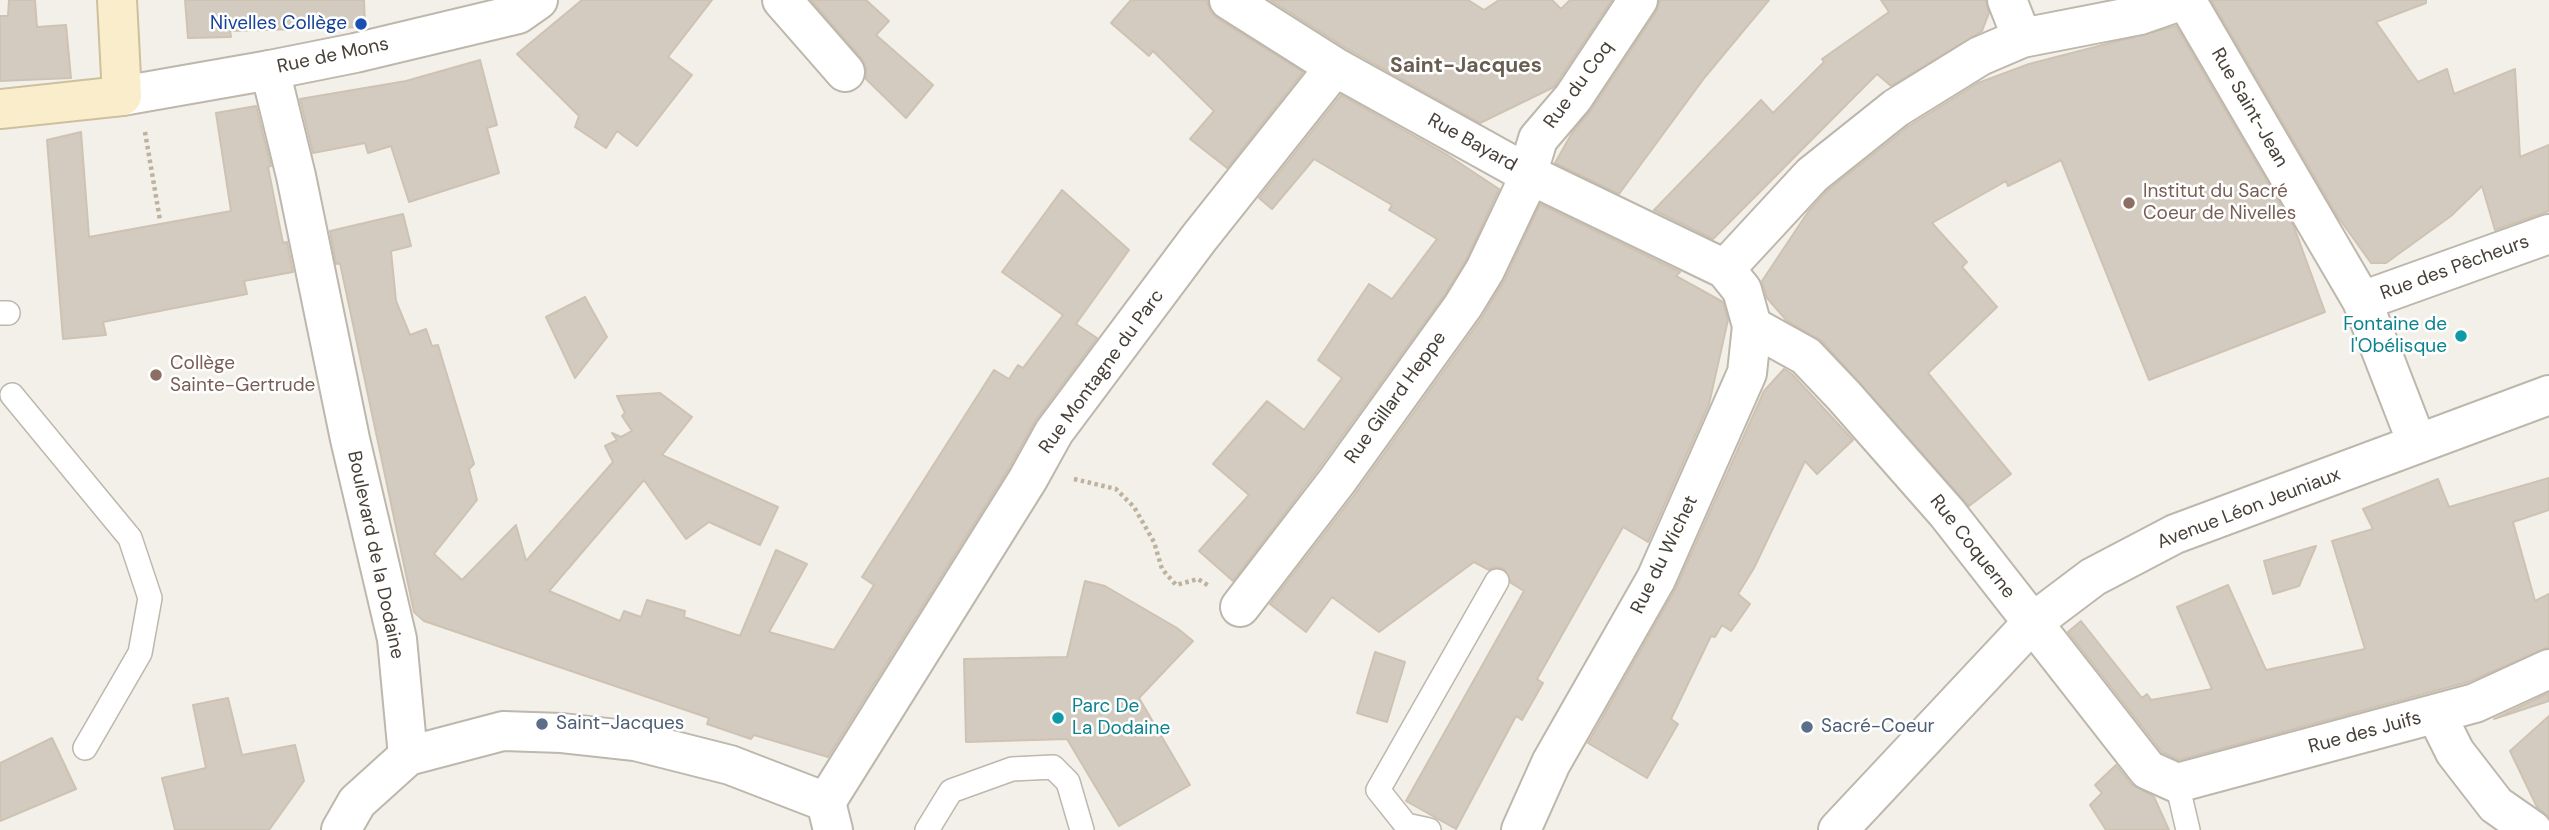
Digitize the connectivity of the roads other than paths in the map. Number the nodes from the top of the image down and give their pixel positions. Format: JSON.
{"nodes":[{"id":1,"x":117,"y":0,"type":"edge"},
{"id":2,"x":538,"y":0,"type":"edge"},
{"id":3,"x":782,"y":0,"type":"edge"},
{"id":4,"x":1228,"y":0,"type":"edge"},
{"id":5,"x":1638,"y":0,"type":"edge"},
{"id":6,"x":2007,"y":0,"type":"edge"},
{"id":7,"x":2185,"y":0,"type":"edge"},
{"id":8,"x":2022,"y":38,"type":"junction"},
{"id":9,"x":1335,"y":67,"type":"junction"},
{"id":10,"x":270,"y":69,"type":"junction"},
{"id":11,"x":845,"y":72,"type":"dead end"},
{"id":12,"x":122,"y":96,"type":"junction"},
{"id":13,"x":0,"y":109,"type":"edge"},
{"id":14,"x":1528,"y":174,"type":"junction"},
{"id":15,"x":2549,"y":234,"type":"edge"},
{"id":16,"x":1725,"y":269,"type":"junction"},
{"id":17,"x":2362,"y":302,"type":"junction"},
{"id":18,"x":1752,"y":326,"type":"junction"},
{"id":19,"x":12,"y":395,"type":"dead end"},
{"id":20,"x":2549,"y":395,"type":"edge"},
{"id":21,"x":2417,"y":443,"type":"junction"},
{"id":22,"x":1497,"y":581,"type":"dead end"},
{"id":23,"x":1240,"y":607,"type":"dead end"},
{"id":24,"x":2032,"y":623,"type":"junction"},
{"id":25,"x":2549,"y":669,"type":"edge"},
{"id":26,"x":2436,"y":714,"type":"junction"},
{"id":27,"x":85,"y":748,"type":"dead end"},
{"id":28,"x":408,"y":756,"type":"junction"},
{"id":29,"x":2177,"y":783,"type":"junction"},
{"id":30,"x":830,"y":816,"type":"edge"},
{"id":31,"x":341,"y":830,"type":"edge"},
{"id":32,"x":927,"y":830,"type":"edge"},
{"id":33,"x":1082,"y":830,"type":"edge"},
{"id":34,"x":1429,"y":830,"type":"edge"},
{"id":35,"x":1521,"y":830,"type":"edge"},
{"id":36,"x":1839,"y":830,"type":"edge"},
{"id":37,"x":2188,"y":830,"type":"edge"},
{"id":38,"x":2532,"y":830,"type":"edge"}],
"edges":[{"from":1,"to":12,"type":"main road"},
{"from":2,"to":10,"type":"street","name":"Rue de Mons"},
{"from":3,"to":11,"type":"street"},
{"from":4,"to":9,"type":"street","name":"Rue Bayard"},
{"from":5,"to":14,"type":"street","name":"Rue du Coq"},
{"from":6,"to":8,"type":"street"},
{"from":7,"to":8,"type":"street"},
{"from":7,"to":17,"type":"street","name":"Rue Saint-Jean"},
{"from":8,"to":16,"type":"street"},
{"from":9,"to":14,"type":"street","name":"Rue Bayard"},
{"from":9,"to":30,"type":"street","name":"Rue Montagne du Parc"},
{"from":10,"to":12,"type":"street","name":"Rue de Mons"},
{"from":10,"to":28,"type":"street","name":"Boulevard de la Dodaine"},
{"from":12,"to":13,"type":"main road"},
{"from":14,"to":16,"type":"street","name":"Rue Bayard"},
{"from":14,"to":23,"type":"street","name":"Rue Gillard Heppe"},
{"from":15,"to":17,"type":"street","name":"Rue des Pêcheurs"},
{"from":16,"to":18,"type":"street","name":"Rue du Wichet"},
{"from":17,"to":21,"type":"street","name":"Rue Saint-Jean"},
{"from":18,"to":24,"type":"street","name":"Rue Coquerne"},
{"from":18,"to":35,"type":"street","name":"Rue du Wichet"},
{"from":19,"to":27,"type":"lane"},
{"from":20,"to":21,"type":"street","name":"Avenue Léon Jeuniaux"},
{"from":21,"to":24,"type":"street","name":"Avenue Léon Jeuniaux"},
{"from":22,"to":34,"type":"lane"},
{"from":24,"to":29,"type":"street","name":"Rue Coquerne"},
{"from":24,"to":36,"type":"street","name":"Avenue Léon Jeuniaux"},
{"from":25,"to":26,"type":"street","name":"Rue des Juifs"},
{"from":26,"to":29,"type":"street","name":"Rue des Juifs"},
{"from":26,"to":38,"type":"street"},
{"from":28,"to":30,"type":"street"},
{"from":28,"to":31,"type":"street"},
{"from":29,"to":37,"type":"lane"},
{"from":32,"to":33,"type":"lane"}]}
